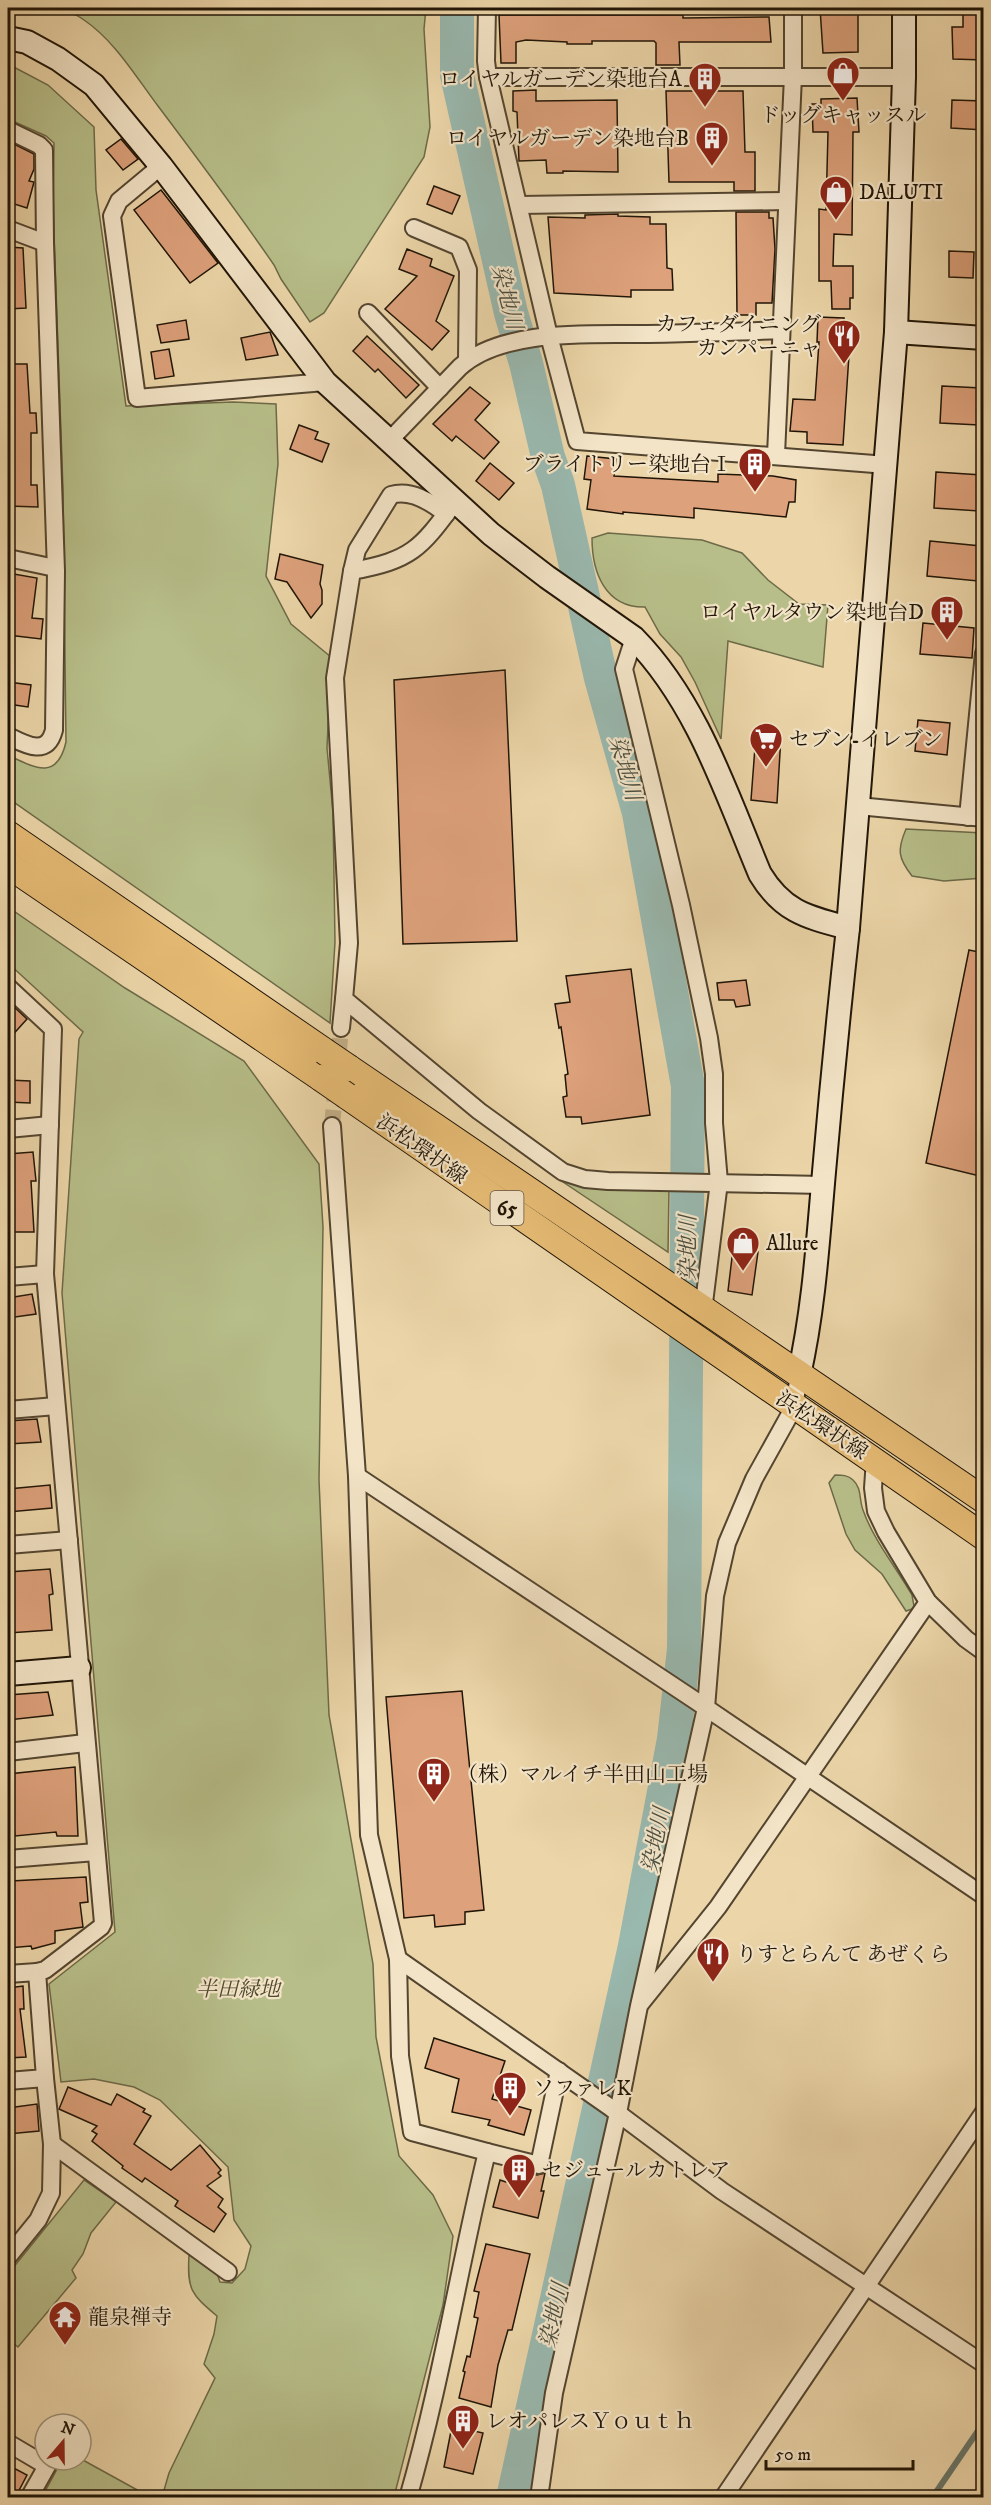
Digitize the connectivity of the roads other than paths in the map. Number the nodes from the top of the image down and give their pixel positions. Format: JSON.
{"nodes":[{"id":1,"x":487,"y":8,"type":"edge"},
{"id":2,"x":793,"y":8,"type":"edge"},
{"id":3,"x":904,"y":8,"type":"edge"},
{"id":4,"x":8,"y":38,"type":"edge"},
{"id":5,"x":793,"y":76,"type":"junction"},
{"id":6,"x":488,"y":77,"type":"junction"},
{"id":7,"x":904,"y":77,"type":"junction"},
{"id":8,"x":8,"y":130,"type":"edge"},
{"id":9,"x":161,"y":166,"type":"junction"},
{"id":10,"x":787,"y":201,"type":"junction"},
{"id":11,"x":520,"y":205,"type":"junction"},
{"id":12,"x":414,"y":228,"type":"dead end"},
{"id":13,"x":8,"y":229,"type":"edge"},
{"id":14,"x":45,"y":243,"type":"junction"},
{"id":15,"x":368,"y":313,"type":"dead end"},
{"id":16,"x":781,"y":330,"type":"junction"},
{"id":17,"x":896,"y":332,"type":"junction"},
{"id":18,"x":542,"y":337,"type":"junction"},
{"id":19,"x":984,"y":339,"type":"edge"},
{"id":20,"x":467,"y":360,"type":"junction"},
{"id":21,"x":326,"y":382,"type":"junction"},
{"id":22,"x":440,"y":388,"type":"junction"},
{"id":23,"x":388,"y":442,"type":"junction"},
{"id":24,"x":776,"y":455,"type":"junction"},
{"id":25,"x":887,"y":465,"type":"junction"},
{"id":26,"x":450,"y":508,"type":"junction"},
{"id":27,"x":8,"y":558,"type":"edge"},
{"id":28,"x":55,"y":568,"type":"junction"},
{"id":29,"x":352,"y":571,"type":"junction"},
{"id":30,"x":634,"y":638,"type":"junction"},
{"id":31,"x":984,"y":653,"type":"edge"},
{"id":32,"x":8,"y":736,"type":"edge"},
{"id":33,"x":858,"y":806,"type":"junction"},
{"id":34,"x":976,"y":818,"type":"edge"},
{"id":35,"x":8,"y":834,"type":"edge"},
{"id":36,"x":8,"y":866,"type":"edge"},
{"id":37,"x":848,"y":928,"type":"junction"},
{"id":38,"x":8,"y":987,"type":"edge"},
{"id":39,"x":344,"y":999,"type":"junction"},
{"id":40,"x":341,"y":1028,"type":"tunnel mouth"},
{"id":41,"x":50,"y":1125,"type":"junction"},
{"id":42,"x":332,"y":1126,"type":"tunnel mouth"},
{"id":43,"x":8,"y":1129,"type":"edge"},
{"id":44,"x":713,"y":1182,"type":"junction"},
{"id":45,"x":823,"y":1185,"type":"junction"},
{"id":46,"x":45,"y":1274,"type":"junction"},
{"id":47,"x":8,"y":1277,"type":"edge"},
{"id":48,"x":703,"y":1311,"type":"junction"},
{"id":49,"x":799,"y":1375,"type":"junction"},
{"id":50,"x":56,"y":1406,"type":"junction"},
{"id":51,"x":794,"y":1407,"type":"junction"},
{"id":52,"x":8,"y":1410,"type":"edge"},
{"id":53,"x":875,"y":1460,"type":"junction"},
{"id":54,"x":357,"y":1476,"type":"junction"},
{"id":55,"x":984,"y":1500,"type":"edge"},
{"id":56,"x":984,"y":1537,"type":"edge"},
{"id":57,"x":69,"y":1540,"type":"junction"},
{"id":58,"x":8,"y":1545,"type":"edge"},
{"id":59,"x":928,"y":1602,"type":"junction"},
{"id":60,"x":984,"y":1652,"type":"edge"},
{"id":61,"x":79,"y":1668,"type":"junction"},
{"id":62,"x":8,"y":1674,"type":"edge"},
{"id":63,"x":701,"y":1704,"type":"junction"},
{"id":64,"x":86,"y":1743,"type":"junction"},
{"id":65,"x":8,"y":1752,"type":"edge"},
{"id":66,"x":807,"y":1777,"type":"junction"},
{"id":67,"x":96,"y":1852,"type":"junction"},
{"id":68,"x":8,"y":1859,"type":"edge"},
{"id":69,"x":984,"y":1896,"type":"edge"},
{"id":70,"x":398,"y":1959,"type":"junction"},
{"id":71,"x":37,"y":1972,"type":"junction"},
{"id":72,"x":8,"y":1974,"type":"edge"},
{"id":73,"x":639,"y":2006,"type":"junction"},
{"id":74,"x":559,"y":2071,"type":"junction"},
{"id":75,"x":45,"y":2078,"type":"junction"},
{"id":76,"x":8,"y":2081,"type":"edge"},
{"id":77,"x":614,"y":2110,"type":"junction"},
{"id":78,"x":984,"y":2112,"type":"edge"},
{"id":79,"x":52,"y":2144,"type":"junction"},
{"id":80,"x":487,"y":2151,"type":"junction"},
{"id":81,"x":8,"y":2257,"type":"edge"},
{"id":82,"x":228,"y":2272,"type":"dead end"},
{"id":83,"x":867,"y":2286,"type":"junction"},
{"id":84,"x":984,"y":2364,"type":"edge"},
{"id":85,"x":8,"y":2443,"type":"edge"},
{"id":86,"x":29,"y":2498,"type":"edge"},
{"id":87,"x":408,"y":2498,"type":"edge"},
{"id":88,"x":539,"y":2498,"type":"edge"},
{"id":89,"x":723,"y":2498,"type":"edge"}],
"edges":[{"from":1,"to":6,"type":"street"},
{"from":2,"to":5,"type":"street"},
{"from":3,"to":7,"type":"street"},
{"from":4,"to":9,"type":"street"},
{"from":5,"to":6,"type":"street"},
{"from":5,"to":7,"type":"street"},
{"from":5,"to":10,"type":"street"},
{"from":6,"to":11,"type":"street"},
{"from":7,"to":17,"type":"street"},
{"from":8,"to":14,"type":"street"},
{"from":9,"to":21,"type":"street"},
{"from":9,"to":21,"type":"street"},
{"from":10,"to":11,"type":"street"},
{"from":10,"to":16,"type":"street"},
{"from":11,"to":18,"type":"street"},
{"from":12,"to":20,"type":"street"},
{"from":13,"to":14,"type":"street"},
{"from":14,"to":28,"type":"street"},
{"from":15,"to":22,"type":"street"},
{"from":16,"to":18,"type":"street"},
{"from":16,"to":24,"type":"street"},
{"from":17,"to":19,"type":"street"},
{"from":17,"to":25,"type":"street"},
{"from":18,"to":20,"type":"street"},
{"from":18,"to":24,"type":"street"},
{"from":20,"to":22,"type":"street"},
{"from":21,"to":23,"type":"street"},
{"from":22,"to":23,"type":"street"},
{"from":23,"to":26,"type":"street"},
{"from":24,"to":25,"type":"street"},
{"from":25,"to":33,"type":"street"},
{"from":26,"to":29,"type":"street"},
{"from":26,"to":29,"type":"street"},
{"from":26,"to":30,"type":"street"},
{"from":27,"to":28,"type":"street"},
{"from":28,"to":32,"type":"street"},
{"from":29,"to":39,"type":"street"},
{"from":30,"to":37,"type":"street"},
{"from":30,"to":44,"type":"street"},
{"from":31,"to":34,"type":"street"},
{"from":33,"to":34,"type":"street"},
{"from":33,"to":37,"type":"street"},
{"from":35,"to":48,"type":"main road","name":"浜松環状線","number":"65","bridge":true},
{"from":36,"to":51,"type":"main road","name":"浜松環状線","number":"65","bridge":true},
{"from":37,"to":45,"type":"street"},
{"from":38,"to":41,"type":"street"},
{"from":39,"to":40,"type":"street"},
{"from":39,"to":44,"type":"street"},
{"from":41,"to":43,"type":"street"},
{"from":41,"to":46,"type":"street"},
{"from":42,"to":54,"type":"street"},
{"from":44,"to":45,"type":"street"},
{"from":44,"to":48,"type":"street"},
{"from":45,"to":49,"type":"street"},
{"from":46,"to":47,"type":"street"},
{"from":46,"to":50,"type":"street"},
{"from":48,"to":49,"type":"main road","name":"浜松環状線","number":"65"},
{"from":49,"to":51,"type":"street"},
{"from":49,"to":55,"type":"main road","name":"浜松環状線","number":"65"},
{"from":50,"to":52,"type":"street"},
{"from":50,"to":57,"type":"street"},
{"from":51,"to":53,"type":"main road","name":"浜松環状線","number":"65"},
{"from":51,"to":63,"type":"street"},
{"from":53,"to":56,"type":"main road","name":"浜松環状線","number":"65"},
{"from":53,"to":59,"type":"street"},
{"from":54,"to":63,"type":"street"},
{"from":54,"to":70,"type":"street"},
{"from":57,"to":58,"type":"street"},
{"from":57,"to":61,"type":"street"},
{"from":59,"to":60,"type":"street"},
{"from":59,"to":66,"type":"street"},
{"from":61,"to":62,"type":"street"},
{"from":61,"to":64,"type":"street"},
{"from":63,"to":66,"type":"street"},
{"from":63,"to":73,"type":"street"},
{"from":64,"to":65,"type":"street"},
{"from":64,"to":67,"type":"street"},
{"from":66,"to":69,"type":"street"},
{"from":66,"to":73,"type":"street"},
{"from":67,"to":68,"type":"street"},
{"from":67,"to":71,"type":"street"},
{"from":70,"to":74,"type":"street"},
{"from":70,"to":80,"type":"street"},
{"from":71,"to":72,"type":"street"},
{"from":71,"to":75,"type":"street"},
{"from":73,"to":77,"type":"street"},
{"from":74,"to":77,"type":"street"},
{"from":74,"to":80,"type":"street"},
{"from":75,"to":76,"type":"street"},
{"from":75,"to":79,"type":"street"},
{"from":77,"to":83,"type":"street"},
{"from":77,"to":88,"type":"street"},
{"from":78,"to":83,"type":"street"},
{"from":79,"to":81,"type":"street"},
{"from":79,"to":82,"type":"street"},
{"from":80,"to":87,"type":"street"},
{"from":83,"to":84,"type":"street"},
{"from":83,"to":89,"type":"street"},
{"from":85,"to":86,"type":"street"}]}
